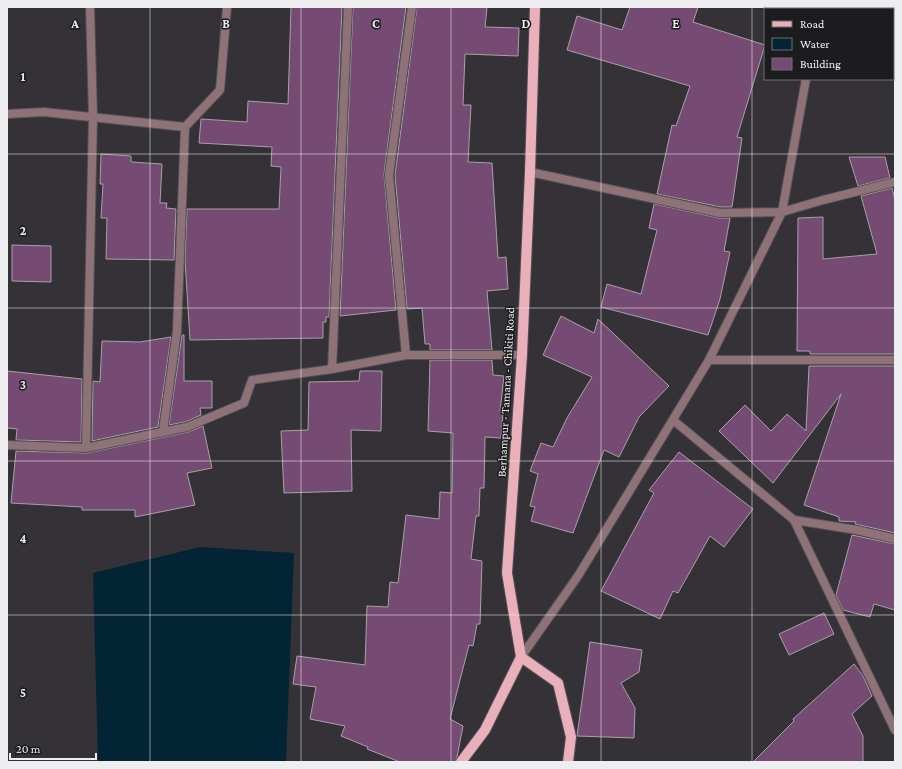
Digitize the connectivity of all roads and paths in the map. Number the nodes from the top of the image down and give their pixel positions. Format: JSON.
{"nodes":[{"id":1,"x":90,"y":7,"type":"edge"},
{"id":2,"x":227,"y":7,"type":"edge"},
{"id":3,"x":348,"y":7,"type":"edge"},
{"id":4,"x":412,"y":7,"type":"edge"},
{"id":5,"x":535,"y":7,"type":"edge"},
{"id":6,"x":806,"y":80,"type":"edge"},
{"id":7,"x":7,"y":114,"type":"edge"},
{"id":8,"x":93,"y":117,"type":"junction"},
{"id":9,"x":185,"y":127,"type":"junction"},
{"id":10,"x":530,"y":172,"type":"junction"},
{"id":11,"x":895,"y":182,"type":"edge"},
{"id":12,"x":782,"y":212,"type":"junction"},
{"id":13,"x":406,"y":355,"type":"junction"},
{"id":14,"x":522,"y":355,"type":"junction"},
{"id":15,"x":709,"y":360,"type":"junction"},
{"id":16,"x":895,"y":360,"type":"edge"},
{"id":17,"x":332,"y":369,"type":"junction"},
{"id":18,"x":673,"y":420,"type":"junction"},
{"id":19,"x":163,"y":432,"type":"junction"},
{"id":20,"x":7,"y":445,"type":"edge"},
{"id":21,"x":86,"y":448,"type":"junction"},
{"id":22,"x":794,"y":520,"type":"junction"},
{"id":23,"x":895,"y":540,"type":"edge"},
{"id":24,"x":521,"y":657,"type":"junction"},
{"id":25,"x":892,"y":717,"type":"edge"},
{"id":26,"x":895,"y":730,"type":"edge"},
{"id":27,"x":461,"y":762,"type":"edge"},
{"id":28,"x":568,"y":762,"type":"edge"}],
"edges":[{"from":1,"to":8,"type":"street"},
{"from":2,"to":9,"type":"street"},
{"from":3,"to":17,"type":"street"},
{"from":4,"to":13,"type":"street"},
{"from":5,"to":10,"type":"main road","name":"Berhampur - Tamana - Chikiti Road"},
{"from":6,"to":12,"type":"street"},
{"from":7,"to":8,"type":"street"},
{"from":8,"to":9,"type":"street"},
{"from":8,"to":21,"type":"street"},
{"from":9,"to":19,"type":"street"},
{"from":10,"to":12,"type":"street"},
{"from":10,"to":14,"type":"main road","name":"Berhampur - Tamana - Chikiti Road"},
{"from":11,"to":12,"type":"street"},
{"from":12,"to":15,"type":"street"},
{"from":13,"to":14,"type":"street"},
{"from":13,"to":17,"type":"street"},
{"from":14,"to":24,"type":"main road","name":"Berhampur - Tamana - Chikiti Road"},
{"from":15,"to":16,"type":"street"},
{"from":15,"to":18,"type":"street"},
{"from":17,"to":19,"type":"street"},
{"from":18,"to":22,"type":"street"},
{"from":18,"to":24,"type":"street"},
{"from":19,"to":21,"type":"street"},
{"from":20,"to":21,"type":"street"},
{"from":22,"to":23,"type":"street"},
{"from":22,"to":25,"type":"street"},
{"from":24,"to":27,"type":"main road"},
{"from":24,"to":28,"type":"main road"},
{"from":25,"to":26,"type":"street"}]}
